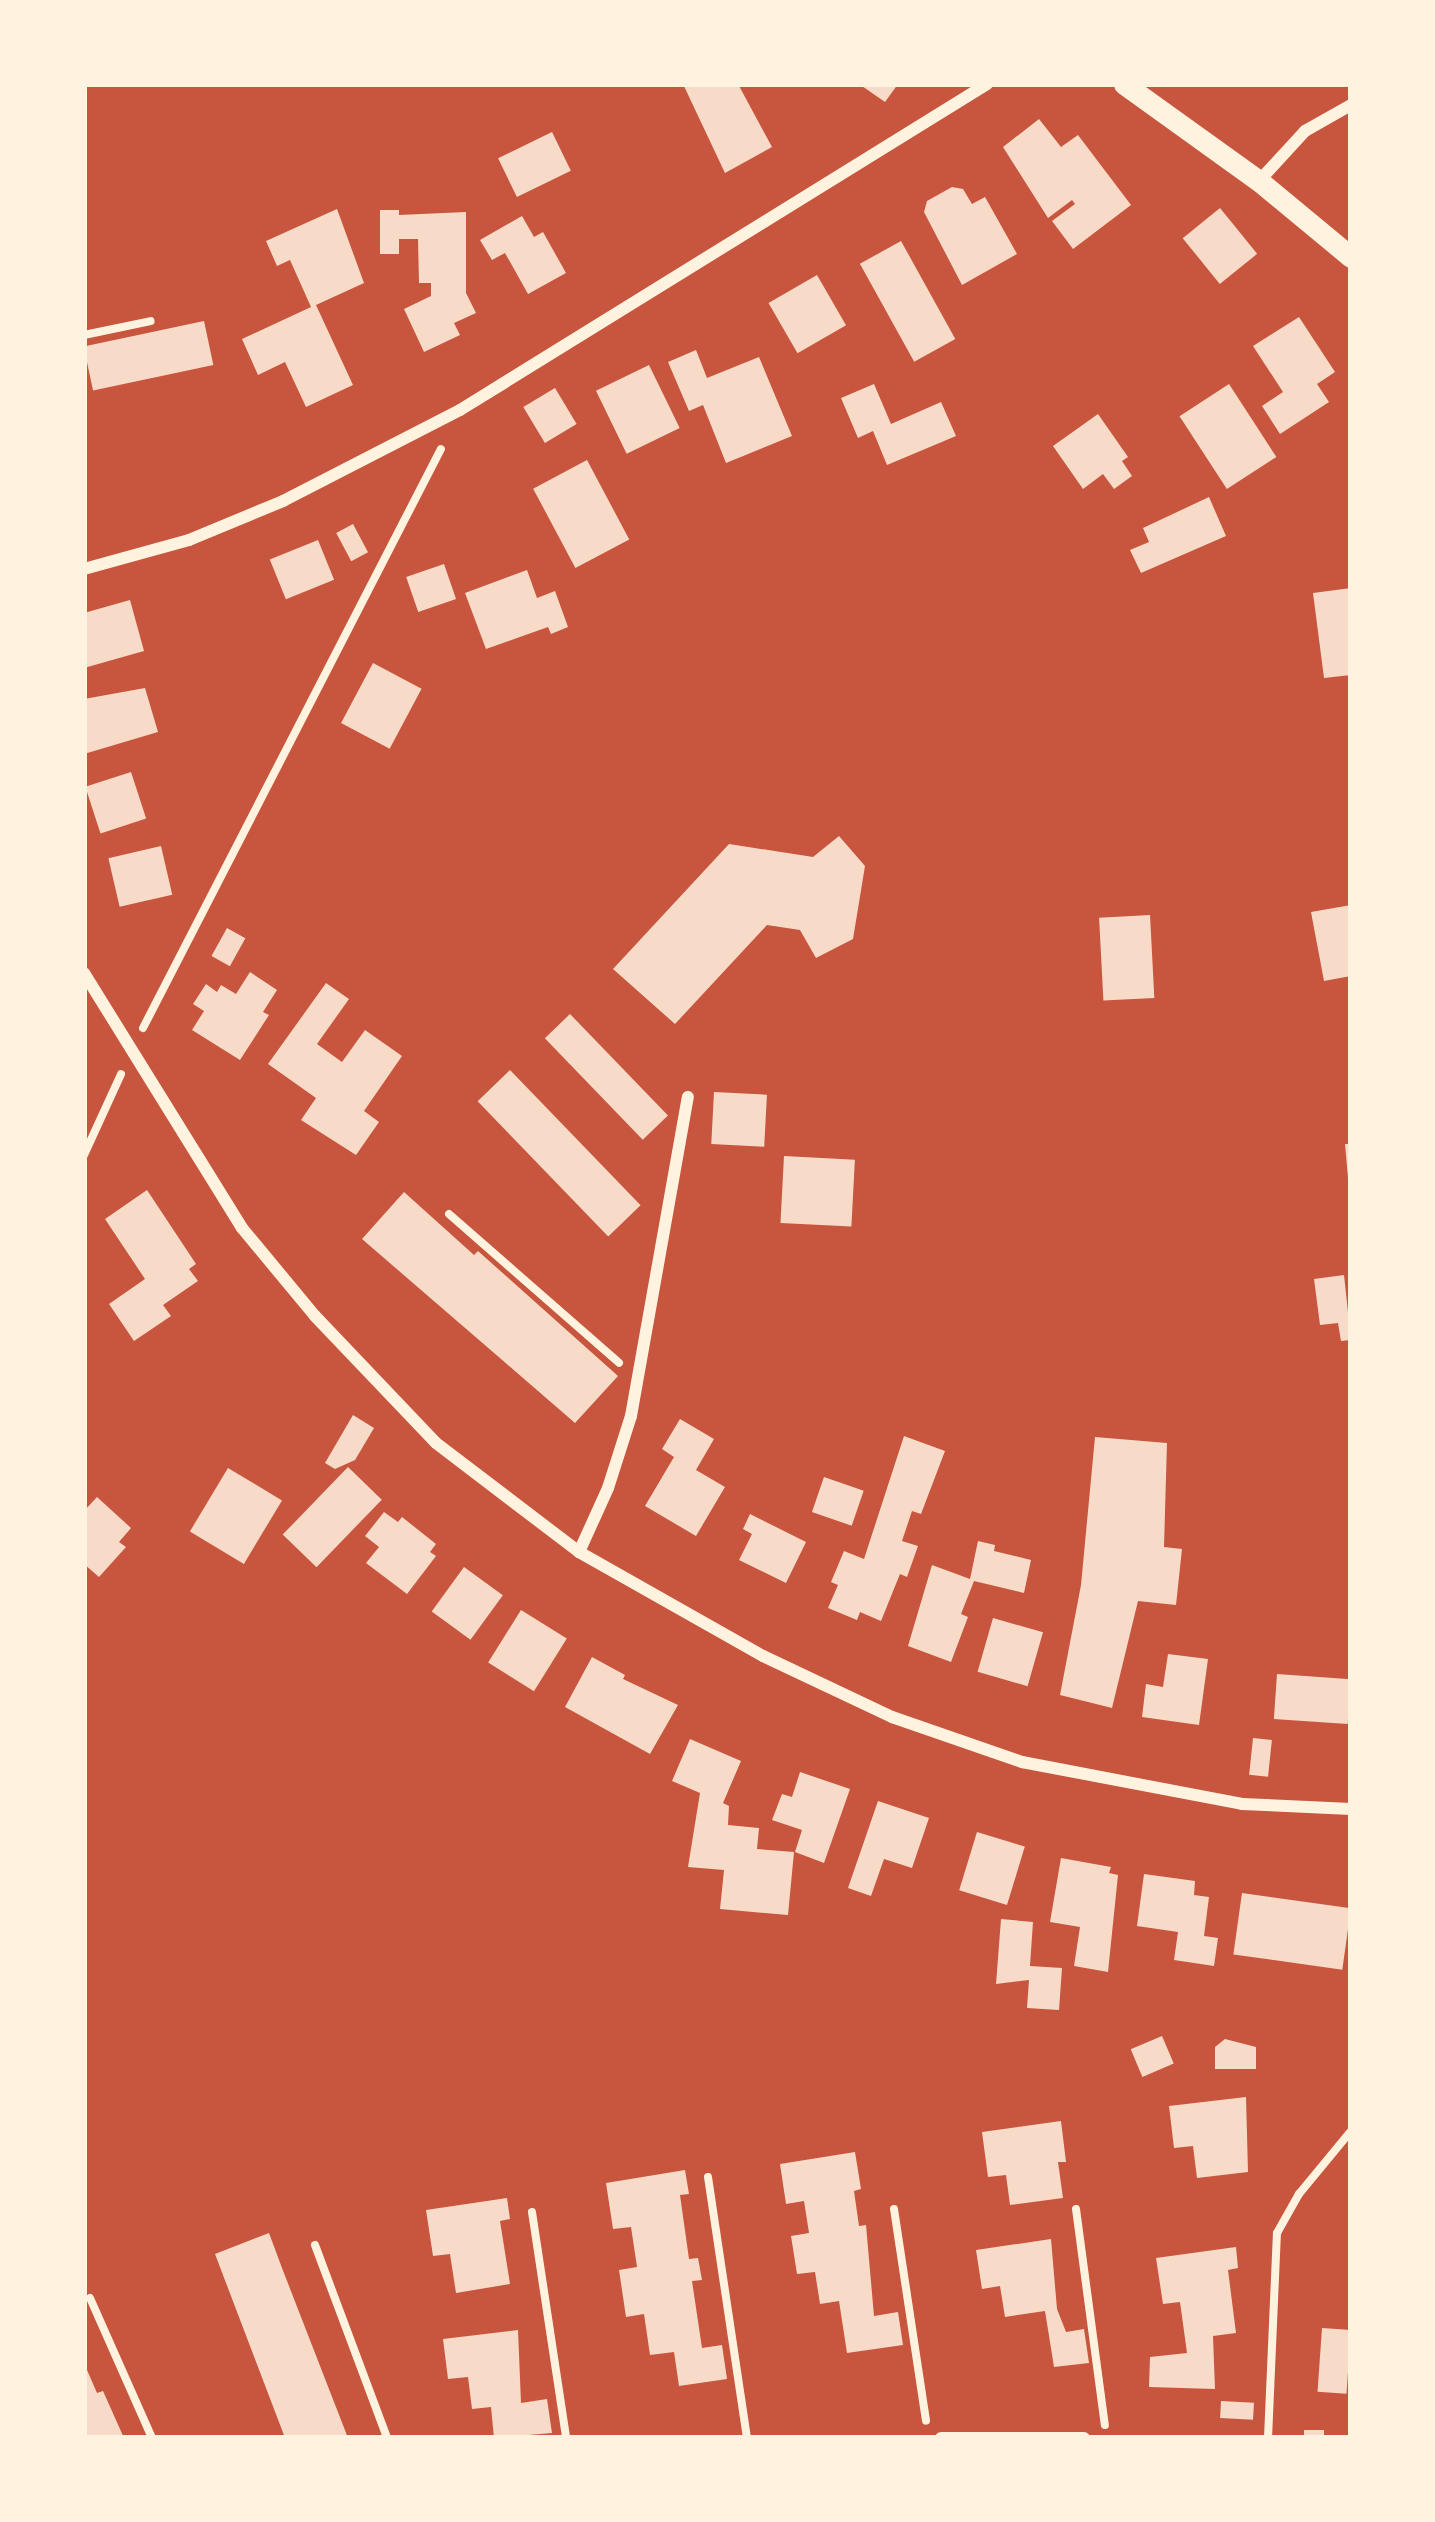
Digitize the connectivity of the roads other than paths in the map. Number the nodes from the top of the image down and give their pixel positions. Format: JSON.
{"nodes":[{"id":1,"x":988,"y":84,"type":"edge"},
{"id":2,"x":1124,"y":84,"type":"edge"},
{"id":3,"x":1351,"y":105,"type":"edge"},
{"id":4,"x":1259,"y":182,"type":"junction"},
{"id":5,"x":1351,"y":257,"type":"edge"},
{"id":6,"x":84,"y":569,"type":"edge"},
{"id":7,"x":84,"y":974,"type":"edge"},
{"id":8,"x":688,"y":1096,"type":"dead end"},
{"id":9,"x":579,"y":1552,"type":"junction"},
{"id":10,"x":1351,"y":1809,"type":"edge"},
{"id":11,"x":940,"y":2438,"type":"edge"},
{"id":12,"x":1084,"y":2438,"type":"edge"}],
"edges":[{"from":1,"to":6,"type":"street"},
{"from":2,"to":4,"type":"street"},
{"from":3,"to":4,"type":"street"},
{"from":4,"to":5,"type":"street"},
{"from":7,"to":9,"type":"street"},
{"from":8,"to":9,"type":"street"},
{"from":9,"to":10,"type":"street"},
{"from":11,"to":12,"type":"street"}]}
